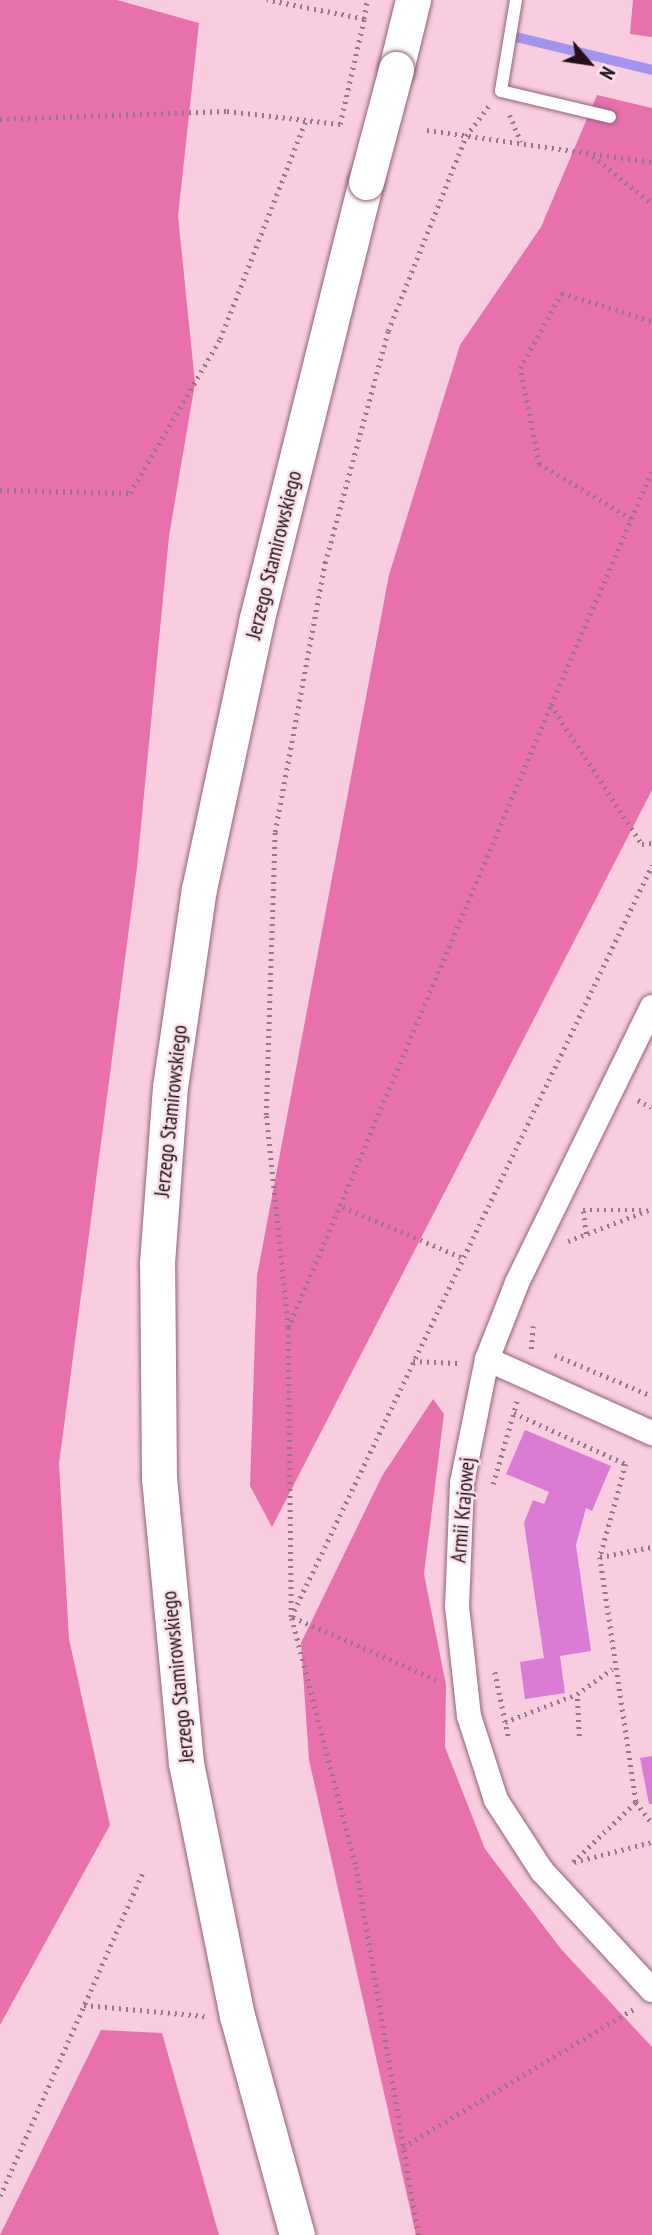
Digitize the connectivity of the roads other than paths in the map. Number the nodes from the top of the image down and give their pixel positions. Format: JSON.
{"nodes":[{"id":1,"x":516,"y":0,"type":"edge"},
{"id":2,"x":410,"y":14,"type":"edge"},
{"id":3,"x":610,"y":117,"type":"dead end"},
{"id":4,"x":652,"y":1007,"type":"edge"},
{"id":5,"x":481,"y":1361,"type":"junction"},
{"id":6,"x":652,"y":1433,"type":"edge"},
{"id":7,"x":646,"y":1998,"type":"edge"},
{"id":8,"x":298,"y":2235,"type":"edge"}],
"edges":[{"from":1,"to":3,"type":"lane"},
{"from":2,"to":8,"type":"main road","name":"Jerzego Stamirowskiego","bridge":true},
{"from":4,"to":5,"type":"street","name":"Armii Krajowej"},
{"from":5,"to":6,"type":"street"},
{"from":5,"to":7,"type":"street","name":"Armii Krajowej"}]}
